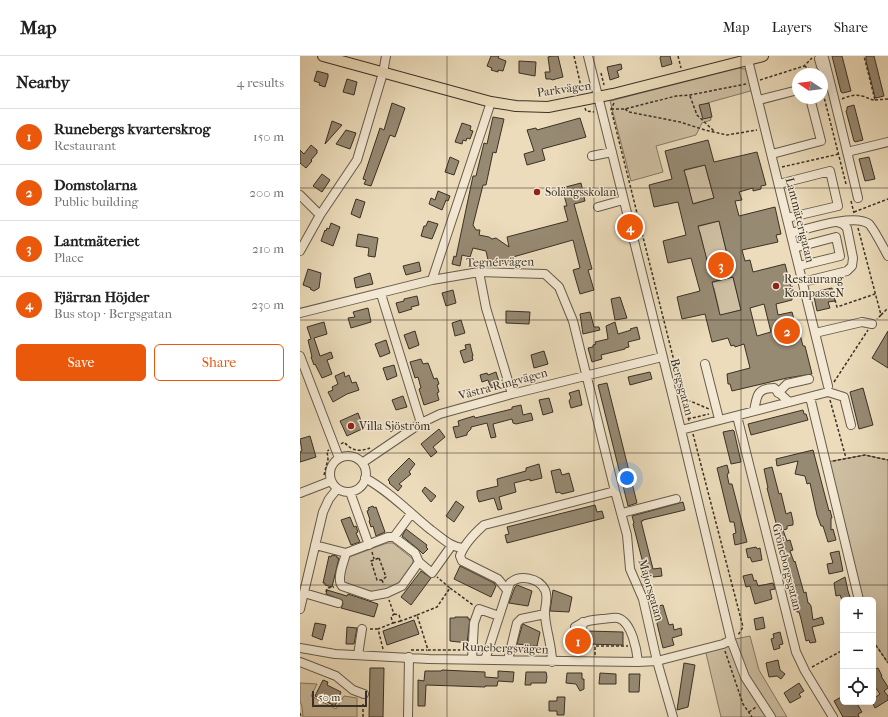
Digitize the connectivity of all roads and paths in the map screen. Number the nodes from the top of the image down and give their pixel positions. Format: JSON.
{"nodes":[{"id":1,"x":323,"y":56,"type":"edge"},
{"id":2,"x":386,"y":56,"type":"edge"},
{"id":3,"x":574,"y":56,"type":"edge"},
{"id":4,"x":588,"y":56,"type":"edge"},
{"id":5,"x":678,"y":56,"type":"edge"},
{"id":6,"x":763,"y":56,"type":"edge"},
{"id":7,"x":815,"y":56,"type":"edge"},
{"id":8,"x":864,"y":56,"type":"edge"},
{"id":9,"x":748,"y":60,"type":"junction"},
{"id":10,"x":804,"y":66,"type":"junction"},
{"id":11,"x":808,"y":68,"type":"edge"},
{"id":12,"x":681,"y":70,"type":"dead end"},
{"id":13,"x":383,"y":73,"type":"junction"},
{"id":14,"x":828,"y":74,"type":"dead end"},
{"id":15,"x":754,"y":82,"type":"junction"},
{"id":16,"x":792,"y":92,"type":"edge"},
{"id":17,"x":582,"y":94,"type":"dead end"},
{"id":18,"x":613,"y":94,"type":"junction"},
{"id":19,"x":690,"y":95,"type":"junction"},
{"id":20,"x":598,"y":97,"type":"junction"},
{"id":21,"x":888,"y":99,"type":"edge"},
{"id":22,"x":759,"y":100,"type":"junction"},
{"id":23,"x":875,"y":100,"type":"junction"},
{"id":24,"x":492,"y":102,"type":"junction"},
{"id":25,"x":835,"y":102,"type":"junction"},
{"id":26,"x":812,"y":104,"type":"edge"},
{"id":27,"x":826,"y":104,"type":"edge"},
{"id":28,"x":611,"y":109,"type":"junction"},
{"id":29,"x":625,"y":109,"type":"junction"},
{"id":30,"x":760,"y":129,"type":"dead end"},
{"id":31,"x":715,"y":132,"type":"junction"},
{"id":32,"x":888,"y":142,"type":"edge"},
{"id":33,"x":612,"y":152,"type":"junction"},
{"id":34,"x":847,"y":152,"type":"junction"},
{"id":35,"x":772,"y":154,"type":"junction"},
{"id":36,"x":838,"y":154,"type":"junction"},
{"id":37,"x":592,"y":156,"type":"dead end"},
{"id":38,"x":775,"y":168,"type":"junction"},
{"id":39,"x":779,"y":184,"type":"junction"},
{"id":40,"x":848,"y":190,"type":"dead end"},
{"id":41,"x":300,"y":195,"type":"edge"},
{"id":42,"x":854,"y":198,"type":"joint"},
{"id":43,"x":888,"y":199,"type":"edge"},
{"id":44,"x":623,"y":200,"type":"junction"},
{"id":45,"x":598,"y":207,"type":"dead end"},
{"id":46,"x":320,"y":214,"type":"junction"},
{"id":47,"x":855,"y":216,"type":"junction"},
{"id":48,"x":787,"y":218,"type":"junction"},
{"id":49,"x":837,"y":222,"type":"junction"},
{"id":50,"x":791,"y":233,"type":"junction"},
{"id":51,"x":794,"y":248,"type":"junction"},
{"id":52,"x":300,"y":251,"type":"edge"},
{"id":53,"x":888,"y":256,"type":"edge"},
{"id":54,"x":798,"y":266,"type":"junction"},
{"id":55,"x":479,"y":272,"type":"junction"},
{"id":56,"x":432,"y":280,"type":"junction"},
{"id":57,"x":802,"y":282,"type":"junction"},
{"id":58,"x":381,"y":294,"type":"junction"},
{"id":59,"x":876,"y":294,"type":"junction"},
{"id":60,"x":806,"y":296,"type":"junction"},
{"id":61,"x":888,"y":308,"type":"edge"},
{"id":62,"x":300,"y":313,"type":"edge"},
{"id":63,"x":881,"y":315,"type":"junction"},
{"id":64,"x":872,"y":324,"type":"junction"},
{"id":65,"x":815,"y":333,"type":"junction"},
{"id":66,"x":300,"y":356,"type":"edge"},
{"id":67,"x":662,"y":357,"type":"junction"},
{"id":68,"x":704,"y":364,"type":"dead end"},
{"id":69,"x":587,"y":375,"type":"junction"},
{"id":70,"x":809,"y":379,"type":"dead end"},
{"id":71,"x":828,"y":389,"type":"junction"},
{"id":72,"x":778,"y":392,"type":"junction"},
{"id":73,"x":512,"y":394,"type":"junction"},
{"id":74,"x":810,"y":397,"type":"junction"},
{"id":75,"x":682,"y":398,"type":"junction"},
{"id":76,"x":789,"y":402,"type":"junction"},
{"id":77,"x":754,"y":411,"type":"junction"},
{"id":78,"x":718,"y":416,"type":"junction"},
{"id":79,"x":737,"y":416,"type":"junction"},
{"id":80,"x":421,"y":423,"type":"junction"},
{"id":81,"x":852,"y":426,"type":"dead end"},
{"id":82,"x":691,"y":428,"type":"junction"},
{"id":83,"x":681,"y":430,"type":"junction"},
{"id":84,"x":339,"y":458,"type":"junction"},
{"id":85,"x":846,"y":458,"type":"junction"},
{"id":86,"x":888,"y":460,"type":"edge"},
{"id":87,"x":826,"y":462,"type":"junction"},
{"id":88,"x":362,"y":463,"type":"junction"},
{"id":89,"x":365,"y":478,"type":"junction"},
{"id":90,"x":331,"y":481,"type":"junction"},
{"id":91,"x":337,"y":489,"type":"junction"},
{"id":92,"x":615,"y":491,"type":"junction"},
{"id":93,"x":350,"y":492,"type":"junction"},
{"id":94,"x":300,"y":493,"type":"edge"},
{"id":95,"x":676,"y":499,"type":"dead end"},
{"id":96,"x":622,"y":513,"type":"junction"},
{"id":97,"x":411,"y":514,"type":"junction"},
{"id":98,"x":394,"y":537,"type":"junction"},
{"id":99,"x":316,"y":545,"type":"junction"},
{"id":100,"x":369,"y":545,"type":"junction"},
{"id":101,"x":452,"y":545,"type":"junction"},
{"id":102,"x":463,"y":548,"type":"junction"},
{"id":103,"x":346,"y":553,"type":"junction"},
{"id":104,"x":419,"y":562,"type":"junction"},
{"id":105,"x":432,"y":573,"type":"junction"},
{"id":106,"x":377,"y":580,"type":"joint"},
{"id":107,"x":340,"y":584,"type":"junction"},
{"id":108,"x":450,"y":588,"type":"junction"},
{"id":109,"x":507,"y":590,"type":"junction"},
{"id":110,"x":304,"y":592,"type":"junction"},
{"id":111,"x":858,"y":597,"type":"edge"},
{"id":112,"x":324,"y":598,"type":"junction"},
{"id":113,"x":389,"y":600,"type":"dead end"},
{"id":114,"x":338,"y":603,"type":"dead end"},
{"id":115,"x":300,"y":609,"type":"edge"},
{"id":116,"x":479,"y":609,"type":"junction"},
{"id":117,"x":394,"y":614,"type":"junction"},
{"id":118,"x":545,"y":614,"type":"junction"},
{"id":119,"x":417,"y":615,"type":"junction"},
{"id":120,"x":499,"y":616,"type":"junction"},
{"id":121,"x":401,"y":620,"type":"junction"},
{"id":122,"x":583,"y":622,"type":"dead end"},
{"id":123,"x":393,"y":623,"type":"junction"},
{"id":124,"x":362,"y":629,"type":"dead end"},
{"id":125,"x":731,"y":640,"type":"junction"},
{"id":126,"x":876,"y":645,"type":"edge"},
{"id":127,"x":636,"y":646,"type":"junction"},
{"id":128,"x":300,"y":648,"type":"edge"},
{"id":129,"x":377,"y":649,"type":"dead end"},
{"id":130,"x":725,"y":649,"type":"dead end"},
{"id":131,"x":472,"y":650,"type":"junction"},
{"id":132,"x":840,"y":652,"type":"edge"},
{"id":133,"x":358,"y":655,"type":"junction"},
{"id":134,"x":409,"y":657,"type":"junction"},
{"id":135,"x":472,"y":659,"type":"junction"},
{"id":136,"x":485,"y":660,"type":"junction"},
{"id":137,"x":508,"y":660,"type":"junction"},
{"id":138,"x":657,"y":661,"type":"junction"},
{"id":139,"x":300,"y":662,"type":"edge"},
{"id":140,"x":552,"y":662,"type":"junction"},
{"id":141,"x":595,"y":662,"type":"junction"},
{"id":142,"x":638,"y":662,"type":"junction"},
{"id":143,"x":888,"y":663,"type":"edge"},
{"id":144,"x":805,"y":670,"type":"junction"},
{"id":145,"x":364,"y":694,"type":"joint"},
{"id":146,"x":756,"y":708,"type":"dead end"},
{"id":147,"x":748,"y":712,"type":"junction"},
{"id":148,"x":300,"y":713,"type":"edge"},
{"id":149,"x":300,"y":717,"type":"edge"},
{"id":150,"x":363,"y":717,"type":"edge"},
{"id":151,"x":408,"y":717,"type":"edge"},
{"id":152,"x":673,"y":717,"type":"edge"},
{"id":153,"x":752,"y":717,"type":"edge"},
{"id":154,"x":771,"y":717,"type":"edge"},
{"id":155,"x":833,"y":717,"type":"edge"}],
"edges":[{"from":1,"to":13,"type":"main road","name":"Parkvägen"},
{"from":2,"to":13,"type":"street"},
{"from":3,"to":17,"type":"path"},
{"from":4,"to":20,"type":"street","name":"Bergsgatan"},
{"from":5,"to":12,"type":"path"},
{"from":6,"to":9,"type":"main road","name":"Parkvägen"},
{"from":7,"to":10,"type":"path"},
{"from":8,"to":23,"type":"path"},
{"from":9,"to":15,"type":"street","name":"Lantmäterigatan"},
{"from":9,"to":18,"type":"main road","name":"Parkvägen"},
{"from":10,"to":11,"type":"path"},
{"from":10,"to":15,"type":"path"},
{"from":13,"to":24,"type":"main road","name":"Parkvägen"},
{"from":13,"to":46,"type":"street"},
{"from":14,"to":25,"type":"street"},
{"from":15,"to":19,"type":"path"},
{"from":15,"to":22,"type":"street","name":"Lantmäterigatan"},
{"from":16,"to":22,"type":"street"},
{"from":18,"to":20,"type":"main road","name":"Parkvägen"},
{"from":18,"to":28,"type":"path"},
{"from":19,"to":29,"type":"path"},
{"from":19,"to":31,"type":"path"},
{"from":20,"to":24,"type":"main road","name":"Parkvägen"},
{"from":20,"to":33,"type":"street","name":"Bergsgatan"},
{"from":21,"to":23,"type":"path"},
{"from":22,"to":35,"type":"street","name":"Lantmäterigatan"},
{"from":23,"to":25,"type":"path"},
{"from":24,"to":56,"type":"street"},
{"from":25,"to":34,"type":"street"},
{"from":26,"to":35,"type":"street"},
{"from":27,"to":36,"type":"path"},
{"from":28,"to":29,"type":"path"},
{"from":28,"to":75,"type":"path"},
{"from":29,"to":31,"type":"path"},
{"from":30,"to":31,"type":"path"},
{"from":32,"to":34,"type":"street"},
{"from":33,"to":37,"type":"street"},
{"from":33,"to":44,"type":"street","name":"Bergsgatan"},
{"from":34,"to":42,"type":"street"},
{"from":35,"to":38,"type":"street","name":"Lantmäterigatan"},
{"from":36,"to":38,"type":"path"},
{"from":36,"to":40,"type":"path"},
{"from":38,"to":39,"type":"street","name":"Lantmäterigatan"},
{"from":39,"to":48,"type":"street","name":"Lantmäterigatan"},
{"from":39,"to":48,"type":"street"},
{"from":41,"to":46,"type":"street"},
{"from":42,"to":47,"type":"path"},
{"from":43,"to":47,"type":"path"},
{"from":44,"to":45,"type":"street"},
{"from":44,"to":67,"type":"street","name":"Bergsgatan"},
{"from":46,"to":52,"type":"street"},
{"from":47,"to":49,"type":"street"},
{"from":47,"to":53,"type":"street"},
{"from":47,"to":59,"type":"path"},
{"from":48,"to":50,"type":"street","name":"Lantmäterigatan"},
{"from":49,"to":50,"type":"street"},
{"from":49,"to":57,"type":"street"},
{"from":50,"to":51,"type":"street","name":"Lantmäterigatan"},
{"from":51,"to":54,"type":"street","name":"Lantmäterigatan"},
{"from":51,"to":54,"type":"street"},
{"from":54,"to":57,"type":"street","name":"Lantmäterigatan"},
{"from":55,"to":56,"type":"street","name":"Tegnérvägen"},
{"from":55,"to":69,"type":"street","name":"Tegnérvägen"},
{"from":55,"to":73,"type":"street"},
{"from":56,"to":58,"type":"street","name":"Tegnérvägen"},
{"from":57,"to":60,"type":"street","name":"Lantmäterigatan"},
{"from":58,"to":62,"type":"street","name":"Tegnérvägen"},
{"from":58,"to":80,"type":"street"},
{"from":59,"to":60,"type":"path"},
{"from":59,"to":63,"type":"path"},
{"from":60,"to":65,"type":"street","name":"Lantmäterigatan"},
{"from":61,"to":63,"type":"path"},
{"from":63,"to":64,"type":"path"},
{"from":64,"to":65,"type":"street"},
{"from":64,"to":71,"type":"path"},
{"from":65,"to":71,"type":"street","name":"Lantmäterigatan"},
{"from":66,"to":84,"type":"street"},
{"from":67,"to":69,"type":"street","name":"Västra Ringvägen"},
{"from":67,"to":83,"type":"street","name":"Bergsgatan"},
{"from":68,"to":78,"type":"street"},
{"from":69,"to":73,"type":"street","name":"Västra Ringvägen"},
{"from":69,"to":92,"type":"street","name":"Majorsgatan"},
{"from":70,"to":72,"type":"street"},
{"from":71,"to":74,"type":"street"},
{"from":71,"to":81,"type":"street"},
{"from":71,"to":85,"type":"path"},
{"from":72,"to":76,"type":"street"},
{"from":72,"to":77,"type":"street"},
{"from":73,"to":80,"type":"street","name":"Västra Ringvägen"},
{"from":74,"to":76,"type":"street"},
{"from":74,"to":87,"type":"street"},
{"from":75,"to":78,"type":"path"},
{"from":75,"to":82,"type":"path"},
{"from":76,"to":77,"type":"street"},
{"from":77,"to":79,"type":"street"},
{"from":78,"to":79,"type":"street"},
{"from":78,"to":82,"type":"street"},
{"from":79,"to":144,"type":"street","name":"Gröneborgsgatan"},
{"from":80,"to":88,"type":"street","name":"Västra Ringvägen"},
{"from":82,"to":83,"type":"street"},
{"from":82,"to":125,"type":"path"},
{"from":83,"to":125,"type":"street","name":"Bergsgatan"},
{"from":84,"to":88,"type":"street"},
{"from":84,"to":90,"type":"street"},
{"from":85,"to":86,"type":"path"},
{"from":85,"to":87,"type":"path"},
{"from":87,"to":111,"type":"street"},
{"from":88,"to":89,"type":"street"},
{"from":89,"to":93,"type":"street"},
{"from":89,"to":97,"type":"street"},
{"from":90,"to":91,"type":"street"},
{"from":90,"to":94,"type":"street"},
{"from":91,"to":93,"type":"street"},
{"from":91,"to":99,"type":"street"},
{"from":92,"to":96,"type":"street","name":"Majorsgatan"},
{"from":92,"to":102,"type":"street"},
{"from":93,"to":100,"type":"street"},
{"from":95,"to":96,"type":"street"},
{"from":96,"to":138,"type":"street","name":"Majorsgatan"},
{"from":97,"to":98,"type":"street"},
{"from":97,"to":101,"type":"street"},
{"from":98,"to":100,"type":"street"},
{"from":98,"to":104,"type":"street"},
{"from":99,"to":103,"type":"street"},
{"from":99,"to":110,"type":"street"},
{"from":100,"to":103,"type":"street"},
{"from":101,"to":102,"type":"street"},
{"from":101,"to":105,"type":"street"},
{"from":102,"to":109,"type":"street"},
{"from":103,"to":107,"type":"street"},
{"from":104,"to":105,"type":"street"},
{"from":104,"to":107,"type":"street"},
{"from":105,"to":108,"type":"path"},
{"from":106,"to":106,"type":"path"},
{"from":107,"to":112,"type":"path"},
{"from":108,"to":116,"type":"path"},
{"from":108,"to":119,"type":"path"},
{"from":109,"to":118,"type":"street"},
{"from":109,"to":120,"type":"street"},
{"from":110,"to":112,"type":"street"},
{"from":110,"to":115,"type":"street"},
{"from":112,"to":114,"type":"street"},
{"from":113,"to":117,"type":"path"},
{"from":116,"to":120,"type":"street"},
{"from":116,"to":131,"type":"street"},
{"from":117,"to":121,"type":"path"},
{"from":117,"to":123,"type":"path"},
{"from":118,"to":137,"type":"street"},
{"from":118,"to":140,"type":"street"},
{"from":119,"to":121,"type":"path"},
{"from":119,"to":131,"type":"path"},
{"from":120,"to":136,"type":"street"},
{"from":121,"to":123,"type":"path"},
{"from":122,"to":127,"type":"street"},
{"from":123,"to":129,"type":"path"},
{"from":124,"to":133,"type":"street"},
{"from":125,"to":138,"type":"street","name":"Runebergsvägen"},
{"from":125,"to":154,"type":"street","name":"Bergsgatan"},
{"from":126,"to":143,"type":"path"},
{"from":127,"to":141,"type":"path"},
{"from":127,"to":142,"type":"street"},
{"from":128,"to":133,"type":"street","name":"Runebergsvägen"},
{"from":130,"to":147,"type":"path"},
{"from":131,"to":135,"type":"street"},
{"from":132,"to":144,"type":"path"},
{"from":133,"to":134,"type":"street","name":"Runebergsvägen"},
{"from":134,"to":135,"type":"street","name":"Runebergsvägen"},
{"from":134,"to":151,"type":"street"},
{"from":135,"to":136,"type":"street","name":"Runebergsvägen"},
{"from":136,"to":137,"type":"street","name":"Runebergsvägen"},
{"from":137,"to":140,"type":"street","name":"Runebergsvägen"},
{"from":138,"to":142,"type":"street","name":"Runebergsvägen"},
{"from":138,"to":152,"type":"street","name":"Majorsgatan"},
{"from":139,"to":145,"type":"street"},
{"from":140,"to":141,"type":"street","name":"Runebergsvägen"},
{"from":141,"to":142,"type":"street","name":"Runebergsvägen"},
{"from":144,"to":155,"type":"street","name":"Gröneborgsgatan"},
{"from":145,"to":150,"type":"path"},
{"from":146,"to":147,"type":"path"},
{"from":147,"to":153,"type":"path"},
{"from":148,"to":149,"type":"path"}]}
